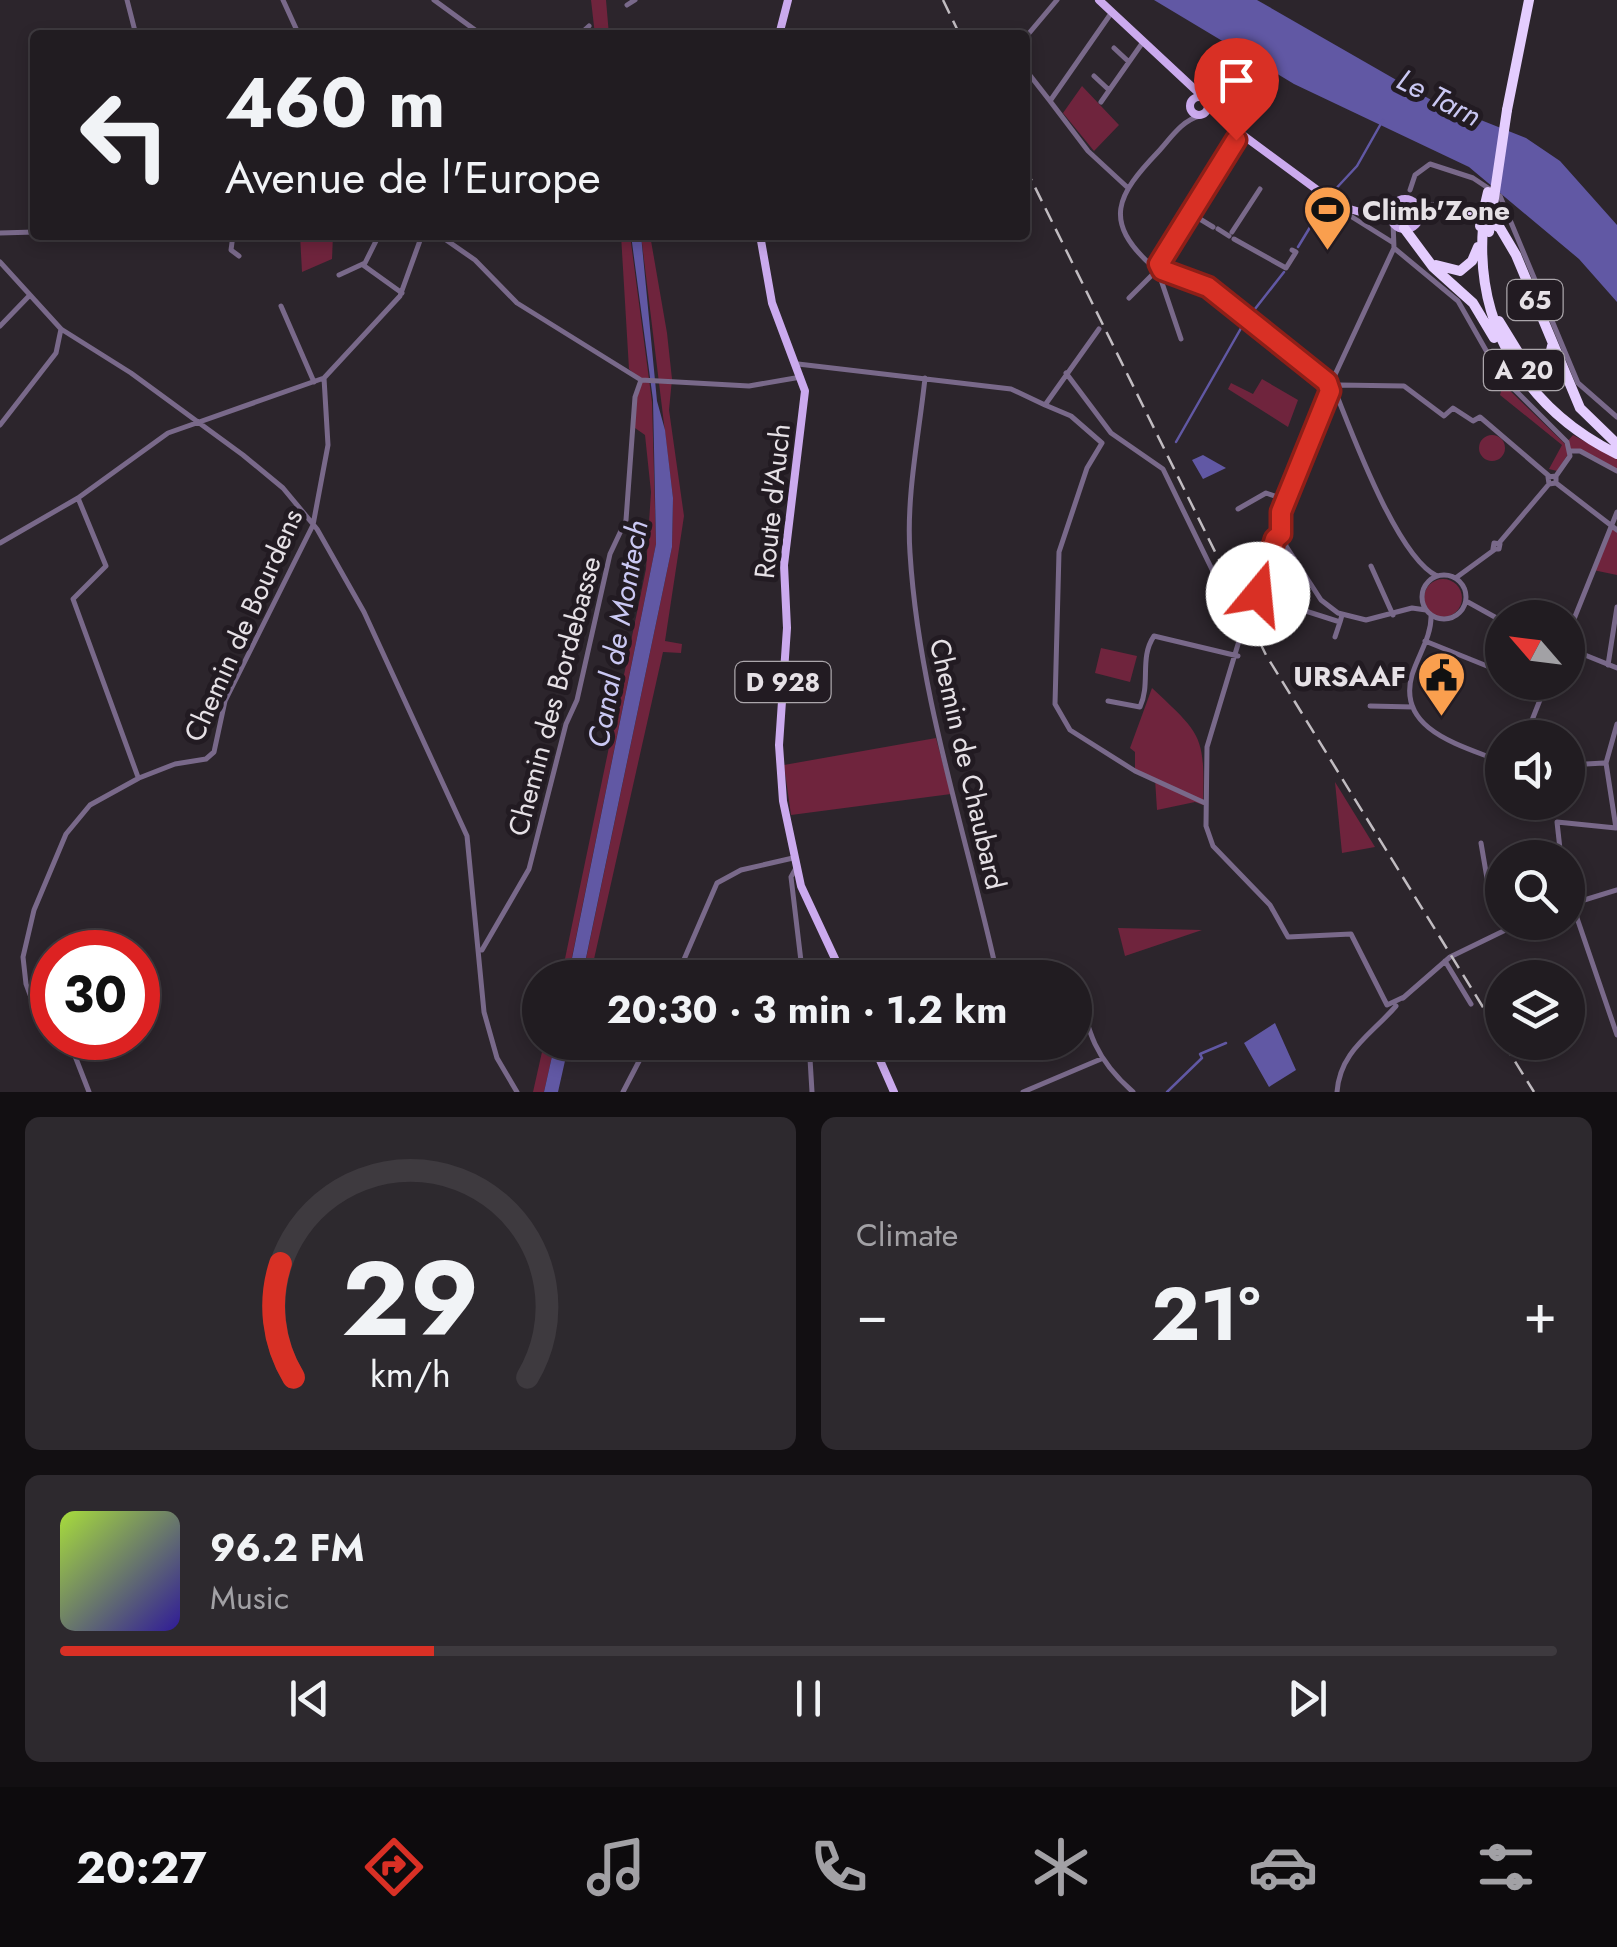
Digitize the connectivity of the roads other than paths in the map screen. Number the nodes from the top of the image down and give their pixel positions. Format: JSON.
{"nodes":[{"id":1,"x":136,"y":0,"type":"edge"},
{"id":2,"x":282,"y":0,"type":"edge"},
{"id":3,"x":434,"y":0,"type":"edge"},
{"id":4,"x":635,"y":0,"type":"edge"},
{"id":5,"x":788,"y":0,"type":"edge"},
{"id":6,"x":1056,"y":0,"type":"edge"},
{"id":7,"x":1100,"y":0,"type":"edge"},
{"id":8,"x":1526,"y":0,"type":"edge"},
{"id":9,"x":128,"y":2,"type":"edge"},
{"id":10,"x":627,"y":5,"type":"dead end"},
{"id":11,"x":1112,"y":12,"type":"junction"},
{"id":12,"x":590,"y":26,"type":"dead end"},
{"id":13,"x":135,"y":30,"type":"edge"},
{"id":14,"x":297,"y":30,"type":"edge"},
{"id":15,"x":465,"y":30,"type":"edge"},
{"id":16,"x":585,"y":30,"type":"edge"},
{"id":17,"x":779,"y":30,"type":"edge"},
{"id":18,"x":1030,"y":32,"type":"edge"},
{"id":19,"x":1143,"y":42,"type":"junction"},
{"id":20,"x":1114,"y":48,"type":"dead end"},
{"id":21,"x":1129,"y":62,"type":"junction"},
{"id":22,"x":1030,"y":75,"type":"edge"},
{"id":23,"x":1094,"y":76,"type":"dead end"},
{"id":24,"x":1186,"y":84,"type":"junction"},
{"id":25,"x":1110,"y":90,"type":"junction"},
{"id":26,"x":1205,"y":100,"type":"junction"},
{"id":27,"x":1050,"y":101,"type":"junction"},
{"id":28,"x":1100,"y":102,"type":"dead end"},
{"id":29,"x":1190,"y":105,"type":"junction"},
{"id":30,"x":1504,"y":109,"type":"junction"},
{"id":31,"x":1202,"y":115,"type":"junction"},
{"id":32,"x":1223,"y":119,"type":"junction"},
{"id":33,"x":1183,"y":124,"type":"junction"},
{"id":34,"x":1240,"y":134,"type":"junction"},
{"id":35,"x":1127,"y":187,"type":"junction"},
{"id":36,"x":1260,"y":189,"type":"dead end"},
{"id":37,"x":1410,"y":190,"type":"dead end"},
{"id":38,"x":1417,"y":206,"type":"junction"},
{"id":39,"x":1391,"y":209,"type":"junction"},
{"id":40,"x":1344,"y":212,"type":"dead end"},
{"id":41,"x":1190,"y":213,"type":"junction"},
{"id":42,"x":1360,"y":214,"type":"junction"},
{"id":43,"x":1402,"y":225,"type":"junction"},
{"id":44,"x":1484,"y":229,"type":"junction"},
{"id":45,"x":0,"y":232,"type":"edge"},
{"id":46,"x":30,"y":232,"type":"edge"},
{"id":47,"x":1232,"y":236,"type":"junction"},
{"id":48,"x":232,"y":240,"type":"edge"},
{"id":49,"x":378,"y":240,"type":"edge"},
{"id":50,"x":420,"y":240,"type":"edge"},
{"id":51,"x":446,"y":240,"type":"edge"},
{"id":52,"x":761,"y":240,"type":"edge"},
{"id":53,"x":1393,"y":245,"type":"junction"},
{"id":54,"x":1292,"y":250,"type":"dead end"},
{"id":55,"x":239,"y":256,"type":"dead end"},
{"id":56,"x":0,"y":262,"type":"edge"},
{"id":57,"x":363,"y":264,"type":"junction"},
{"id":58,"x":1157,"y":270,"type":"junction"},
{"id":59,"x":339,"y":275,"type":"dead end"},
{"id":60,"x":402,"y":292,"type":"junction"},
{"id":61,"x":29,"y":296,"type":"junction"},
{"id":62,"x":1129,"y":298,"type":"dead end"},
{"id":63,"x":281,"y":306,"type":"dead end"},
{"id":64,"x":1499,"y":321,"type":"junction"},
{"id":65,"x":0,"y":326,"type":"edge"},
{"id":66,"x":61,"y":329,"type":"junction"},
{"id":67,"x":1099,"y":329,"type":"dead end"},
{"id":68,"x":1180,"y":339,"type":"dead end"},
{"id":69,"x":798,"y":364,"type":"junction"},
{"id":70,"x":1066,"y":373,"type":"junction"},
{"id":71,"x":802,"y":377,"type":"junction"},
{"id":72,"x":324,"y":378,"type":"junction"},
{"id":73,"x":925,"y":378,"type":"junction"},
{"id":74,"x":644,"y":380,"type":"junction"},
{"id":75,"x":1330,"y":380,"type":"junction"},
{"id":76,"x":314,"y":382,"type":"junction"},
{"id":77,"x":1334,"y":389,"type":"junction"},
{"id":78,"x":1535,"y":394,"type":"junction"},
{"id":79,"x":1045,"y":404,"type":"junction"},
{"id":80,"x":1617,"y":417,"type":"edge"},
{"id":81,"x":195,"y":421,"type":"junction"},
{"id":82,"x":0,"y":426,"type":"edge"},
{"id":83,"x":1617,"y":449,"type":"edge"},
{"id":84,"x":1571,"y":451,"type":"junction"},
{"id":85,"x":1617,"y":471,"type":"edge"},
{"id":86,"x":1553,"y":479,"type":"junction"},
{"id":87,"x":78,"y":498,"type":"junction"},
{"id":88,"x":1286,"y":500,"type":"junction"},
{"id":89,"x":1238,"y":509,"type":"dead end"},
{"id":90,"x":1617,"y":512,"type":"edge"},
{"id":91,"x":313,"y":525,"type":"junction"},
{"id":92,"x":1614,"y":529,"type":"edge"},
{"id":93,"x":1281,"y":534,"type":"junction"},
{"id":94,"x":0,"y":542,"type":"edge"},
{"id":95,"x":1371,"y":566,"type":"dead end"},
{"id":96,"x":1424,"y":568,"type":"junction"},
{"id":97,"x":1470,"y":572,"type":"junction"},
{"id":98,"x":1437,"y":576,"type":"junction"},
{"id":99,"x":1454,"y":578,"type":"junction"},
{"id":100,"x":1426,"y":583,"type":"junction"},
{"id":101,"x":1464,"y":588,"type":"junction"},
{"id":102,"x":1422,"y":596,"type":"junction"},
{"id":103,"x":1584,"y":600,"type":"edge"},
{"id":104,"x":1465,"y":601,"type":"junction"},
{"id":105,"x":1617,"y":607,"type":"edge"},
{"id":106,"x":1412,"y":608,"type":"junction"},
{"id":107,"x":1460,"y":611,"type":"junction"},
{"id":108,"x":1476,"y":611,"type":"junction"},
{"id":109,"x":1428,"y":613,"type":"junction"},
{"id":110,"x":1485,"y":614,"type":"edge"},
{"id":111,"x":1394,"y":615,"type":"junction"},
{"id":112,"x":1341,"y":618,"type":"junction"},
{"id":113,"x":1442,"y":619,"type":"junction"},
{"id":114,"x":1430,"y":629,"type":"junction"},
{"id":115,"x":1335,"y":637,"type":"dead end"},
{"id":116,"x":1426,"y":642,"type":"junction"},
{"id":117,"x":1238,"y":656,"type":"junction"},
{"id":118,"x":1585,"y":656,"type":"edge"},
{"id":119,"x":1485,"y":665,"type":"edge"},
{"id":120,"x":1608,"y":665,"type":"junction"},
{"id":121,"x":1617,"y":668,"type":"edge"},
{"id":122,"x":1108,"y":701,"type":"dead end"},
{"id":123,"x":1370,"y":706,"type":"dead end"},
{"id":124,"x":1413,"y":708,"type":"junction"},
{"id":125,"x":1617,"y":724,"type":"edge"},
{"id":126,"x":1485,"y":755,"type":"edge"},
{"id":127,"x":1606,"y":763,"type":"junction"},
{"id":128,"x":1585,"y":764,"type":"edge"},
{"id":129,"x":139,"y":778,"type":"junction"},
{"id":130,"x":1205,"y":804,"type":"junction"},
{"id":131,"x":1616,"y":828,"type":"edge"},
{"id":132,"x":1557,"y":840,"type":"edge"},
{"id":133,"x":1481,"y":842,"type":"dead end"},
{"id":134,"x":794,"y":863,"type":"junction"},
{"id":135,"x":1485,"y":866,"type":"edge"},
{"id":136,"x":1617,"y":890,"type":"edge"},
{"id":137,"x":1585,"y":900,"type":"edge"},
{"id":138,"x":1486,"y":940,"type":"edge"},
{"id":139,"x":1585,"y":940,"type":"edge"},
{"id":140,"x":480,"y":952,"type":"junction"},
{"id":141,"x":684,"y":960,"type":"edge"},
{"id":142,"x":801,"y":960,"type":"edge"},
{"id":143,"x":836,"y":960,"type":"edge"},
{"id":144,"x":993,"y":960,"type":"edge"},
{"id":145,"x":1445,"y":961,"type":"junction"},
{"id":146,"x":30,"y":995,"type":"edge"},
{"id":147,"x":1404,"y":996,"type":"junction"},
{"id":148,"x":1470,"y":1004,"type":"dead end"},
{"id":149,"x":1617,"y":1035,"type":"edge"},
{"id":150,"x":1092,"y":1043,"type":"edge"},
{"id":151,"x":1100,"y":1058,"type":"junction"},
{"id":152,"x":77,"y":1060,"type":"edge"},
{"id":153,"x":640,"y":1060,"type":"edge"},
{"id":154,"x":810,"y":1060,"type":"edge"},
{"id":155,"x":880,"y":1060,"type":"edge"},
{"id":156,"x":89,"y":1092,"type":"edge"},
{"id":157,"x":518,"y":1092,"type":"edge"},
{"id":158,"x":623,"y":1092,"type":"edge"},
{"id":159,"x":812,"y":1092,"type":"edge"},
{"id":160,"x":894,"y":1092,"type":"edge"},
{"id":161,"x":1023,"y":1092,"type":"edge"},
{"id":162,"x":1133,"y":1092,"type":"edge"},
{"id":163,"x":1337,"y":1092,"type":"edge"}],
"edges":[{"from":1,"to":9,"type":"street"},
{"from":2,"to":14,"type":"street"},
{"from":3,"to":15,"type":"street"},
{"from":4,"to":10,"type":"street"},
{"from":5,"to":17,"type":"main road"},
{"from":6,"to":18,"type":"street"},
{"from":7,"to":11,"type":"main road"},
{"from":8,"to":30,"type":"highway","number":"A 20"},
{"from":9,"to":13,"type":"street"},
{"from":11,"to":19,"type":"main road"},
{"from":11,"to":27,"type":"street"},
{"from":12,"to":16,"type":"street"},
{"from":19,"to":21,"type":"street"},
{"from":19,"to":24,"type":"main road"},
{"from":20,"to":21,"type":"street"},
{"from":21,"to":25,"type":"street"},
{"from":22,"to":27,"type":"street"},
{"from":23,"to":25,"type":"street"},
{"from":24,"to":26,"type":"main road"},
{"from":24,"to":29,"type":"main road"},
{"from":25,"to":28,"type":"street"},
{"from":26,"to":29,"type":"main road"},
{"from":26,"to":31,"type":"main road"},
{"from":26,"to":32,"type":"main road"},
{"from":27,"to":35,"type":"street"},
{"from":29,"to":31,"type":"main road"},
{"from":29,"to":33,"type":"street"},
{"from":30,"to":44,"type":"highway","number":"A 20","bridge":true},
{"from":30,"to":44,"type":"highway","number":"A 20","bridge":true},
{"from":31,"to":32,"type":"main road"},
{"from":31,"to":33,"type":"street"},
{"from":32,"to":34,"type":"main road"},
{"from":33,"to":35,"type":"street"},
{"from":34,"to":41,"type":"street"},
{"from":34,"to":42,"type":"main road"},
{"from":35,"to":58,"type":"street"},
{"from":36,"to":47,"type":"street"},
{"from":37,"to":80,"type":"street"},
{"from":38,"to":39,"type":"main road"},
{"from":38,"to":43,"type":"main road"},
{"from":38,"to":83,"type":"highway","number":"65"},
{"from":39,"to":42,"type":"main road"},
{"from":39,"to":43,"type":"main road"},
{"from":40,"to":53,"type":"street"},
{"from":41,"to":47,"type":"street"},
{"from":41,"to":58,"type":"street"},
{"from":42,"to":43,"type":"main road"},
{"from":43,"to":44,"type":"highway","number":"65"},
{"from":43,"to":53,"type":"street"},
{"from":43,"to":64,"type":"highway","number":"65"},
{"from":43,"to":78,"type":"highway","number":"65"},
{"from":44,"to":64,"type":"highway","number":"A 20"},
{"from":44,"to":78,"type":"highway","number":"A 20"},
{"from":45,"to":46,"type":"street"},
{"from":47,"to":54,"type":"street"},
{"from":48,"to":55,"type":"street"},
{"from":49,"to":57,"type":"street"},
{"from":50,"to":60,"type":"street"},
{"from":51,"to":74,"type":"street"},
{"from":52,"to":69,"type":"main road","number":"D 928"},
{"from":53,"to":75,"type":"street"},
{"from":53,"to":84,"type":"street"},
{"from":56,"to":61,"type":"street"},
{"from":57,"to":59,"type":"street"},
{"from":57,"to":60,"type":"street"},
{"from":58,"to":62,"type":"street"},
{"from":58,"to":68,"type":"street"},
{"from":58,"to":75,"type":"street"},
{"from":60,"to":72,"type":"street"},
{"from":61,"to":65,"type":"street"},
{"from":61,"to":66,"type":"street"},
{"from":63,"to":76,"type":"street"},
{"from":64,"to":83,"type":"highway","number":"A 20"},
{"from":66,"to":81,"type":"street"},
{"from":66,"to":82,"type":"street"},
{"from":67,"to":70,"type":"street"},
{"from":69,"to":71,"type":"main road","number":"D 928"},
{"from":69,"to":73,"type":"street"},
{"from":70,"to":79,"type":"street"},
{"from":70,"to":117,"type":"street"},
{"from":71,"to":74,"type":"street"},
{"from":71,"to":134,"type":"main road","name":"Route d'Auch","number":"D 928"},
{"from":72,"to":76,"type":"street"},
{"from":72,"to":91,"type":"street","name":"Chemin de Bourdens"},
{"from":73,"to":79,"type":"street"},
{"from":73,"to":144,"type":"street","name":"Chemin de Chaubard"},
{"from":74,"to":140,"type":"street","name":"Chemin des Bordebasse"},
{"from":75,"to":77,"type":"street"},
{"from":75,"to":77,"type":"street"},
{"from":76,"to":81,"type":"street"},
{"from":77,"to":86,"type":"street"},
{"from":77,"to":88,"type":"street"},
{"from":77,"to":96,"type":"street"},
{"from":78,"to":83,"type":"highway","number":"A 20"},
{"from":79,"to":130,"type":"street"},
{"from":81,"to":87,"type":"street"},
{"from":81,"to":91,"type":"street"},
{"from":84,"to":85,"type":"street"},
{"from":84,"to":86,"type":"street"},
{"from":86,"to":92,"type":"street"},
{"from":86,"to":97,"type":"street"},
{"from":87,"to":94,"type":"street"},
{"from":87,"to":129,"type":"street"},
{"from":88,"to":89,"type":"street"},
{"from":88,"to":93,"type":"street"},
{"from":90,"to":92,"type":"street"},
{"from":91,"to":129,"type":"street","name":"Chemin de Bourdens"},
{"from":91,"to":140,"type":"street"},
{"from":92,"to":103,"type":"street"},
{"from":93,"to":112,"type":"street"},
{"from":93,"to":112,"type":"street"},
{"from":95,"to":111,"type":"street"},
{"from":96,"to":98,"type":"street"},
{"from":96,"to":100,"type":"street"},
{"from":97,"to":99,"type":"street"},
{"from":97,"to":101,"type":"street"},
{"from":98,"to":99,"type":"street"},
{"from":98,"to":100,"type":"street"},
{"from":99,"to":101,"type":"street"},
{"from":100,"to":102,"type":"street"},
{"from":101,"to":104,"type":"street"},
{"from":102,"to":106,"type":"street"},
{"from":102,"to":109,"type":"street"},
{"from":104,"to":107,"type":"street"},
{"from":104,"to":108,"type":"street"},
{"from":105,"to":120,"type":"street"},
{"from":106,"to":109,"type":"street"},
{"from":106,"to":111,"type":"street"},
{"from":107,"to":108,"type":"street"},
{"from":107,"to":113,"type":"street"},
{"from":108,"to":110,"type":"street"},
{"from":109,"to":113,"type":"street"},
{"from":109,"to":114,"type":"street"},
{"from":111,"to":112,"type":"street"},
{"from":112,"to":115,"type":"street"},
{"from":113,"to":114,"type":"street"},
{"from":114,"to":116,"type":"street"},
{"from":116,"to":119,"type":"street"},
{"from":116,"to":124,"type":"street"},
{"from":117,"to":122,"type":"street"},
{"from":117,"to":130,"type":"street"},
{"from":118,"to":120,"type":"street"},
{"from":120,"to":121,"type":"street"},
{"from":123,"to":124,"type":"street"},
{"from":124,"to":126,"type":"street"},
{"from":125,"to":127,"type":"street"},
{"from":127,"to":128,"type":"street"},
{"from":127,"to":131,"type":"street"},
{"from":129,"to":146,"type":"street","name":"Chemin de Bourdens"},
{"from":130,"to":147,"type":"street"},
{"from":131,"to":132,"type":"street"},
{"from":133,"to":135,"type":"street"},
{"from":134,"to":141,"type":"street"},
{"from":134,"to":142,"type":"street"},
{"from":134,"to":143,"type":"main road","name":"Route d'Auch","number":"D 928"},
{"from":136,"to":137,"type":"street"},
{"from":138,"to":145,"type":"street"},
{"from":139,"to":149,"type":"street"},
{"from":140,"to":157,"type":"street"},
{"from":145,"to":147,"type":"street"},
{"from":145,"to":148,"type":"street"},
{"from":147,"to":163,"type":"street"},
{"from":150,"to":151,"type":"street"},
{"from":151,"to":161,"type":"street"},
{"from":151,"to":162,"type":"street"},
{"from":152,"to":156,"type":"street"},
{"from":153,"to":158,"type":"street"},
{"from":154,"to":159,"type":"street"},
{"from":155,"to":160,"type":"main road"}]}
